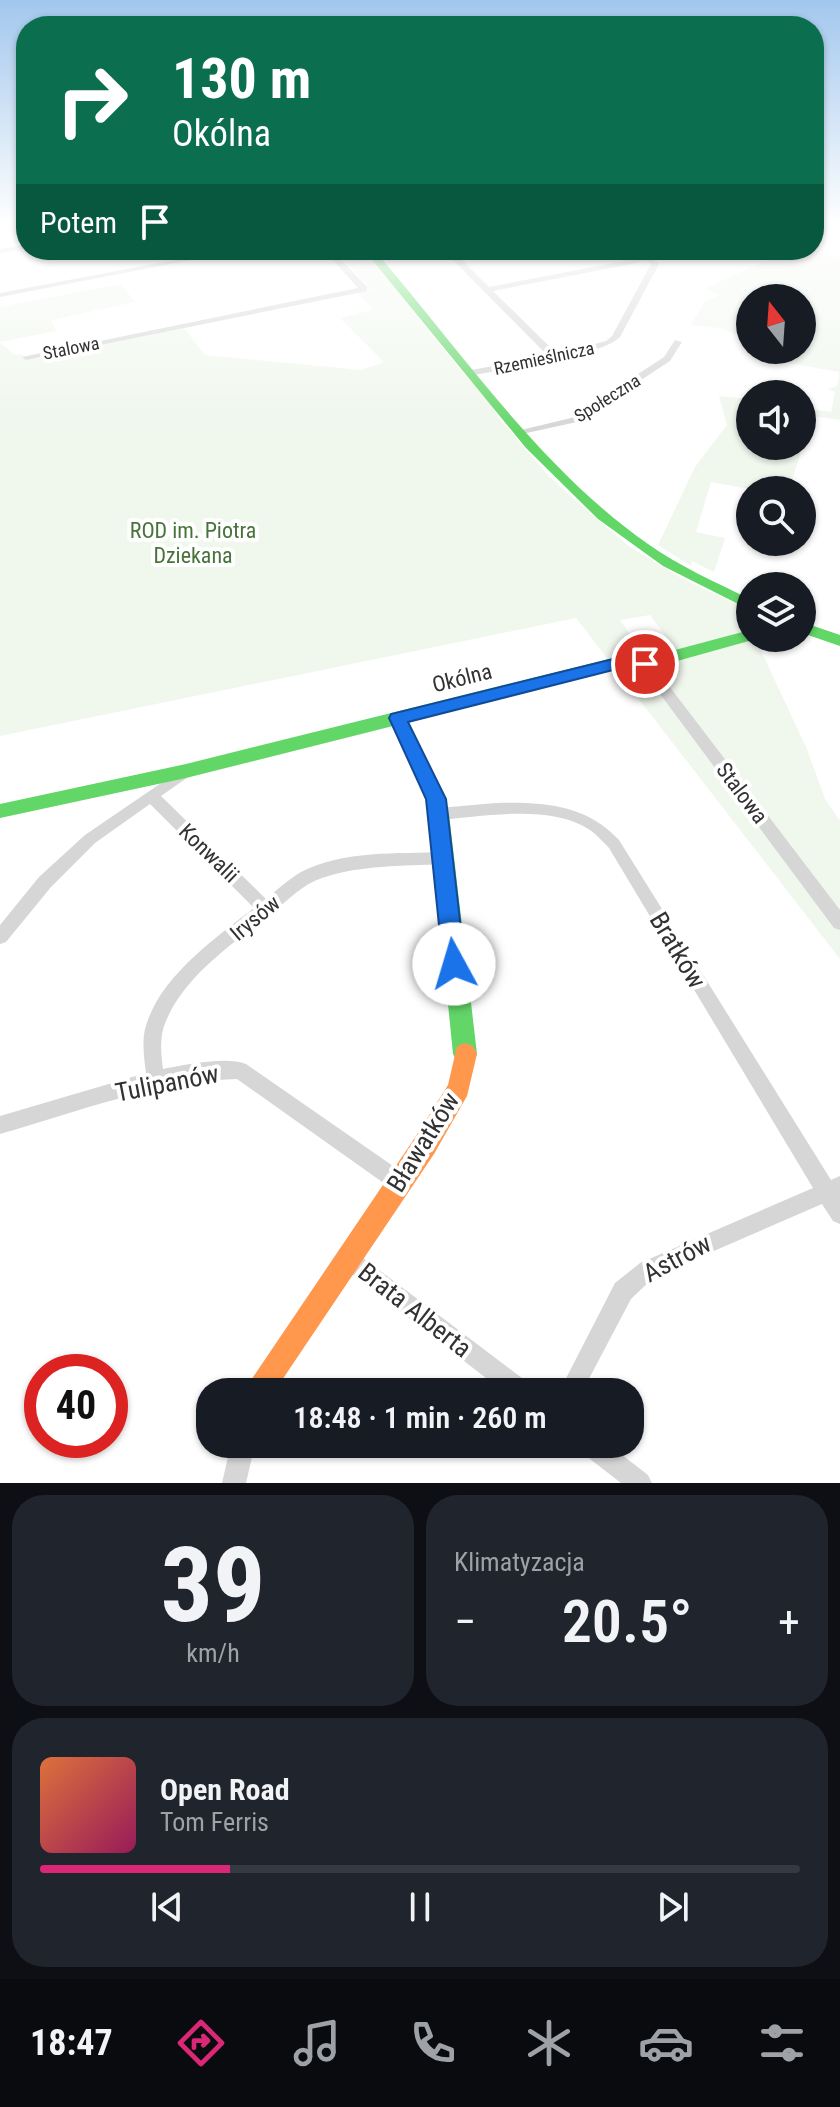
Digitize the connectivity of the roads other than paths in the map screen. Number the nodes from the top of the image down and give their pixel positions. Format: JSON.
{"nodes":[{"id":1,"x":338,"y":294,"type":"edge"},
{"id":2,"x":407,"y":294,"type":"edge"},
{"id":3,"x":492,"y":294,"type":"edge"},
{"id":4,"x":639,"y":294,"type":"edge"},
{"id":5,"x":678,"y":342,"type":"dead end"},
{"id":6,"x":26,"y":357,"type":"dead end"},
{"id":7,"x":555,"y":357,"type":"junction"},
{"id":8,"x":474,"y":372,"type":"junction"},
{"id":9,"x":522,"y":431,"type":"junction"},
{"id":10,"x":736,"y":597,"type":"edge"},
{"id":11,"x":816,"y":632,"type":"edge"},
{"id":12,"x":736,"y":639,"type":"edge"},
{"id":13,"x":840,"y":641,"type":"edge"},
{"id":14,"x":645,"y":664,"type":"junction"},
{"id":15,"x":398,"y":718,"type":"junction"},
{"id":16,"x":186,"y":771,"type":"junction"},
{"id":17,"x":152,"y":797,"type":"junction"},
{"id":18,"x":0,"y":811,"type":"edge"},
{"id":19,"x":439,"y":814,"type":"junction"},
{"id":20,"x":443,"y":858,"type":"junction"},
{"id":21,"x":266,"y":909,"type":"junction"},
{"id":22,"x":840,"y":923,"type":"edge"},
{"id":23,"x":0,"y":937,"type":"edge"},
{"id":24,"x":156,"y":1081,"type":"junction"},
{"id":25,"x":0,"y":1125,"type":"edge"},
{"id":26,"x":399,"y":1182,"type":"junction"},
{"id":27,"x":833,"y":1189,"type":"edge"},
{"id":28,"x":840,"y":1214,"type":"edge"},
{"id":29,"x":347,"y":1258,"type":"junction"},
{"id":30,"x":266,"y":1378,"type":"edge"},
{"id":31,"x":504,"y":1378,"type":"edge"},
{"id":32,"x":577,"y":1378,"type":"edge"},
{"id":33,"x":240,"y":1458,"type":"edge"},
{"id":34,"x":607,"y":1458,"type":"edge"},
{"id":35,"x":234,"y":1483,"type":"edge"},
{"id":36,"x":640,"y":1483,"type":"edge"}],
"edges":[{"from":1,"to":6,"type":"street","name":"Stalowa"},
{"from":2,"to":8,"type":"street"},
{"from":3,"to":7,"type":"street"},
{"from":4,"to":7,"type":"street","name":"Rzemieślnicza"},
{"from":5,"to":9,"type":"street","name":"Społeczna"},
{"from":7,"to":8,"type":"street","name":"Rzemieślnicza"},
{"from":8,"to":9,"type":"street"},
{"from":9,"to":10,"type":"street"},
{"from":11,"to":13,"type":"street"},
{"from":12,"to":14,"type":"street","name":"Okólna"},
{"from":14,"to":15,"type":"street","name":"Okólna"},
{"from":14,"to":22,"type":"street","name":"Stalowa"},
{"from":15,"to":16,"type":"street","name":"Okólna"},
{"from":15,"to":19,"type":"street","name":"Bławatków"},
{"from":16,"to":17,"type":"street","name":"Okólna"},
{"from":16,"to":18,"type":"street","name":"Okólna"},
{"from":17,"to":21,"type":"street","name":"Konwalii"},
{"from":17,"to":23,"type":"street","name":"Okólna"},
{"from":19,"to":20,"type":"street","name":"Bławatków"},
{"from":19,"to":27,"type":"street","name":"Bratków"},
{"from":20,"to":21,"type":"street","name":"Irysów"},
{"from":20,"to":26,"type":"street","name":"Bławatków"},
{"from":21,"to":24,"type":"street","name":"Irysów"},
{"from":24,"to":25,"type":"street","name":"Tulipanów"},
{"from":24,"to":26,"type":"street","name":"Tulipanów"},
{"from":26,"to":29,"type":"street","name":"Bławatków"},
{"from":27,"to":28,"type":"street","name":"Bratków"},
{"from":27,"to":32,"type":"street","name":"Astrów"},
{"from":29,"to":30,"type":"street","name":"Bławatków"},
{"from":29,"to":31,"type":"street","name":"Brata Alberta"},
{"from":33,"to":35,"type":"street"},
{"from":34,"to":36,"type":"street"}]}
